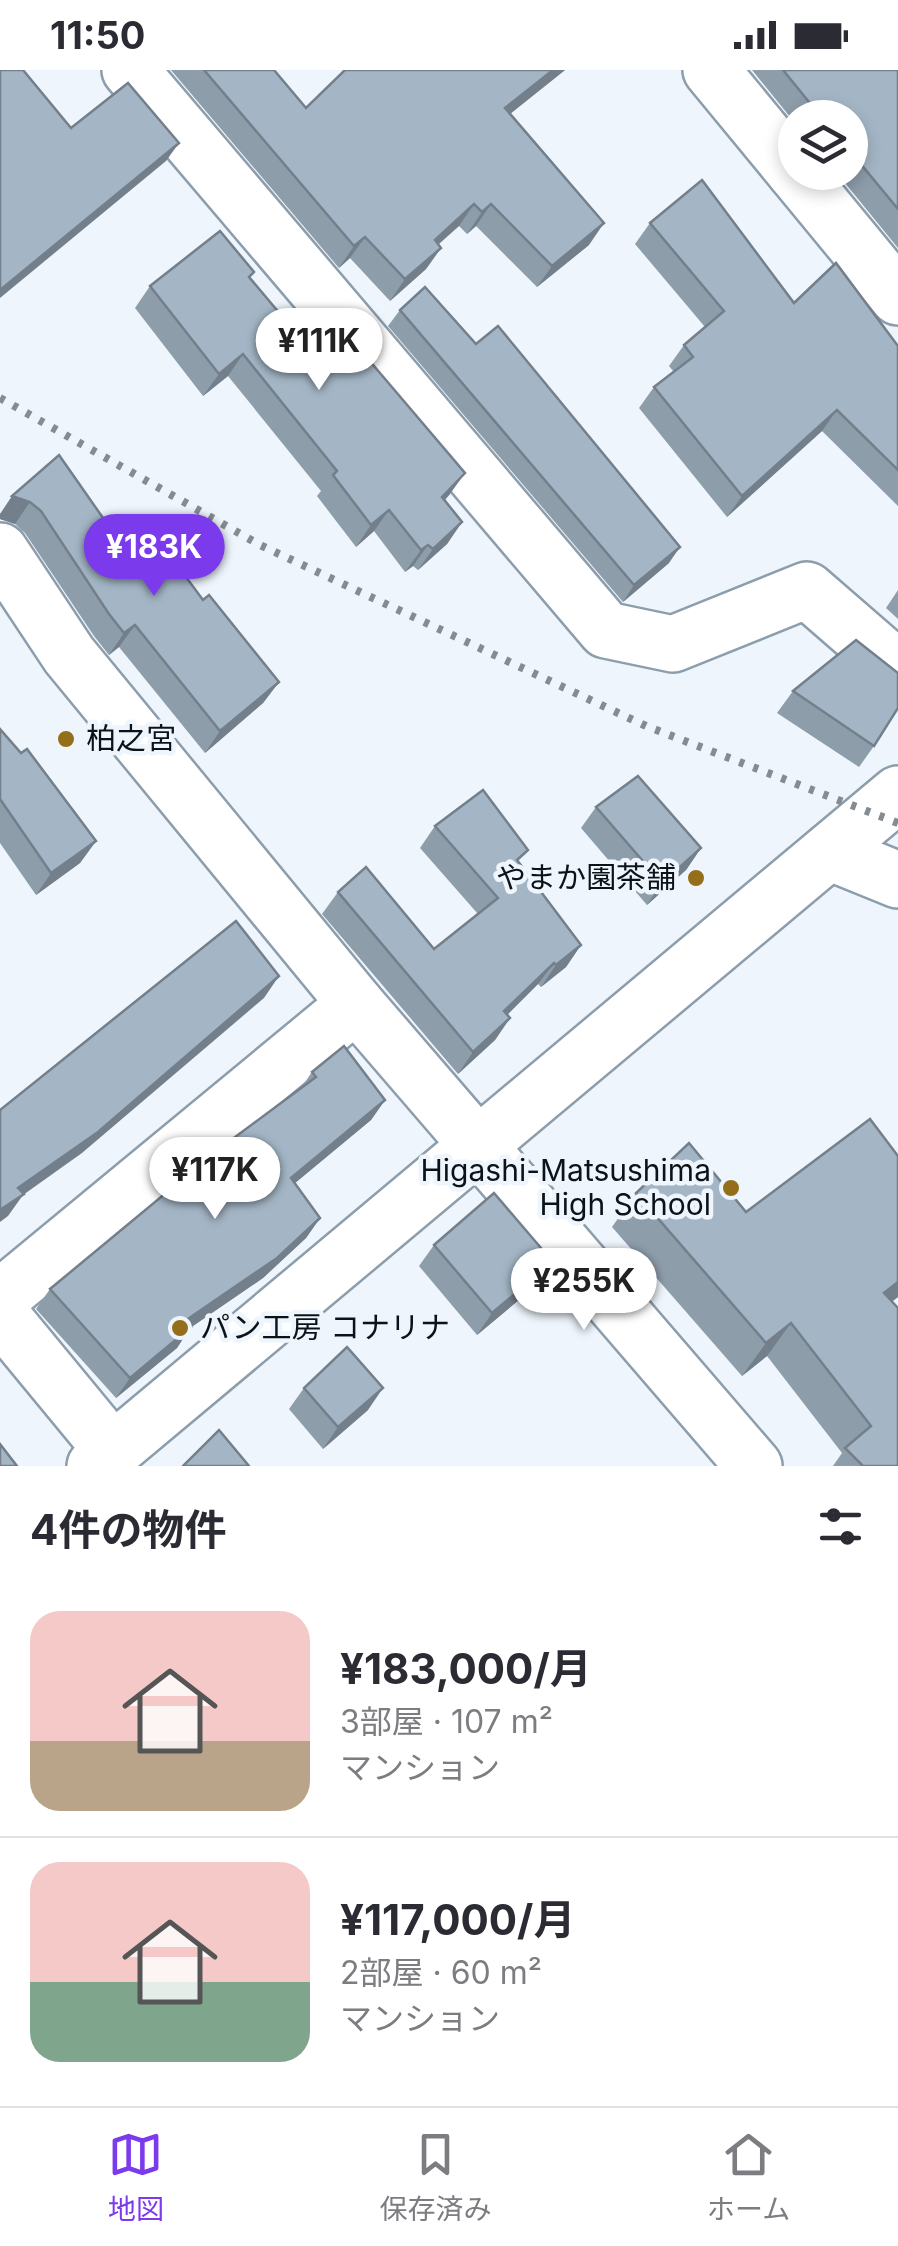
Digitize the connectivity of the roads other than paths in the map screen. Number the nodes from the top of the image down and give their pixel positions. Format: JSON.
{"nodes":[{"id":1,"x":130,"y":70,"type":"edge"},
{"id":2,"x":711,"y":70,"type":"edge"},
{"id":3,"x":778,"y":151,"type":"edge"},
{"id":4,"x":810,"y":190,"type":"edge"},
{"id":5,"x":898,"y":297,"type":"edge"},
{"id":6,"x":0,"y":551,"type":"edge"},
{"id":7,"x":898,"y":669,"type":"edge"},
{"id":8,"x":898,"y":794,"type":"edge"},
{"id":9,"x":829,"y":852,"type":"junction"},
{"id":10,"x":898,"y":880,"type":"edge"},
{"id":11,"x":356,"y":1004,"type":"junction"},
{"id":12,"x":479,"y":1145,"type":"junction"},
{"id":13,"x":0,"y":1298,"type":"edge"},
{"id":14,"x":0,"y":1314,"type":"edge"},
{"id":15,"x":104,"y":1458,"type":"edge"},
{"id":16,"x":754,"y":1466,"type":"edge"}],
"edges":[{"from":1,"to":7,"type":"street"},
{"from":2,"to":3,"type":"street"},
{"from":4,"to":5,"type":"street"},
{"from":6,"to":11,"type":"street"},
{"from":8,"to":9,"type":"street"},
{"from":9,"to":10,"type":"street"},
{"from":9,"to":12,"type":"street"},
{"from":11,"to":12,"type":"street"},
{"from":11,"to":13,"type":"street"},
{"from":12,"to":15,"type":"street"},
{"from":12,"to":16,"type":"street"},
{"from":14,"to":15,"type":"street"}]}
